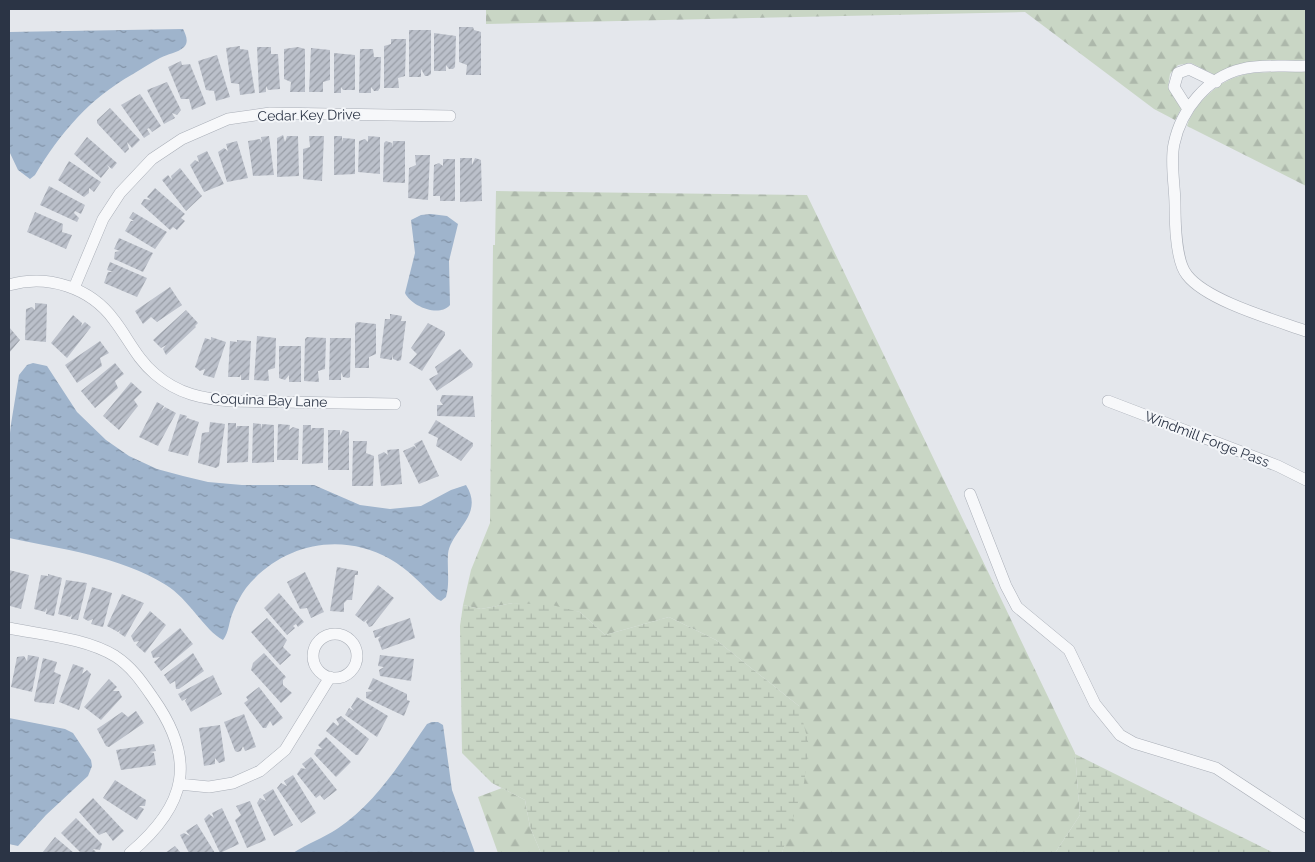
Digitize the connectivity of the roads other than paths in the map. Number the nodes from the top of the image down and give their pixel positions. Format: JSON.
{"nodes":[{"id":1,"x":1306,"y":66,"type":"edge"},
{"id":2,"x":1216,"y":82,"type":"junction"},
{"id":3,"x":1188,"y":109,"type":"junction"},
{"id":4,"x":450,"y":116,"type":"dead end"},
{"id":5,"x":9,"y":284,"type":"edge"},
{"id":6,"x":74,"y":288,"type":"junction"},
{"id":7,"x":1306,"y":331,"type":"edge"},
{"id":8,"x":1108,"y":400,"type":"dead end"},
{"id":9,"x":395,"y":404,"type":"dead end"},
{"id":10,"x":1306,"y":480,"type":"edge"},
{"id":11,"x":970,"y":494,"type":"dead end"},
{"id":12,"x":9,"y":628,"type":"edge"},
{"id":13,"x":330,"y":677,"type":"dead end"},
{"id":14,"x":179,"y":784,"type":"junction"},
{"id":15,"x":1306,"y":827,"type":"edge"},
{"id":16,"x":130,"y":853,"type":"edge"}],
"edges":[{"from":1,"to":2,"type":"street"},
{"from":2,"to":3,"type":"street"},
{"from":2,"to":3,"type":"street"},
{"from":3,"to":7,"type":"street"},
{"from":4,"to":6,"type":"street","name":"Cedar Key Drive"},
{"from":5,"to":6,"type":"street","name":"Coquina Bay Lane"},
{"from":6,"to":9,"type":"street","name":"Coquina Bay Lane"},
{"from":8,"to":10,"type":"street","name":"Windmill Forge Pass"},
{"from":11,"to":15,"type":"street"},
{"from":12,"to":14,"type":"street"},
{"from":13,"to":14,"type":"street"},
{"from":14,"to":16,"type":"street"}]}
